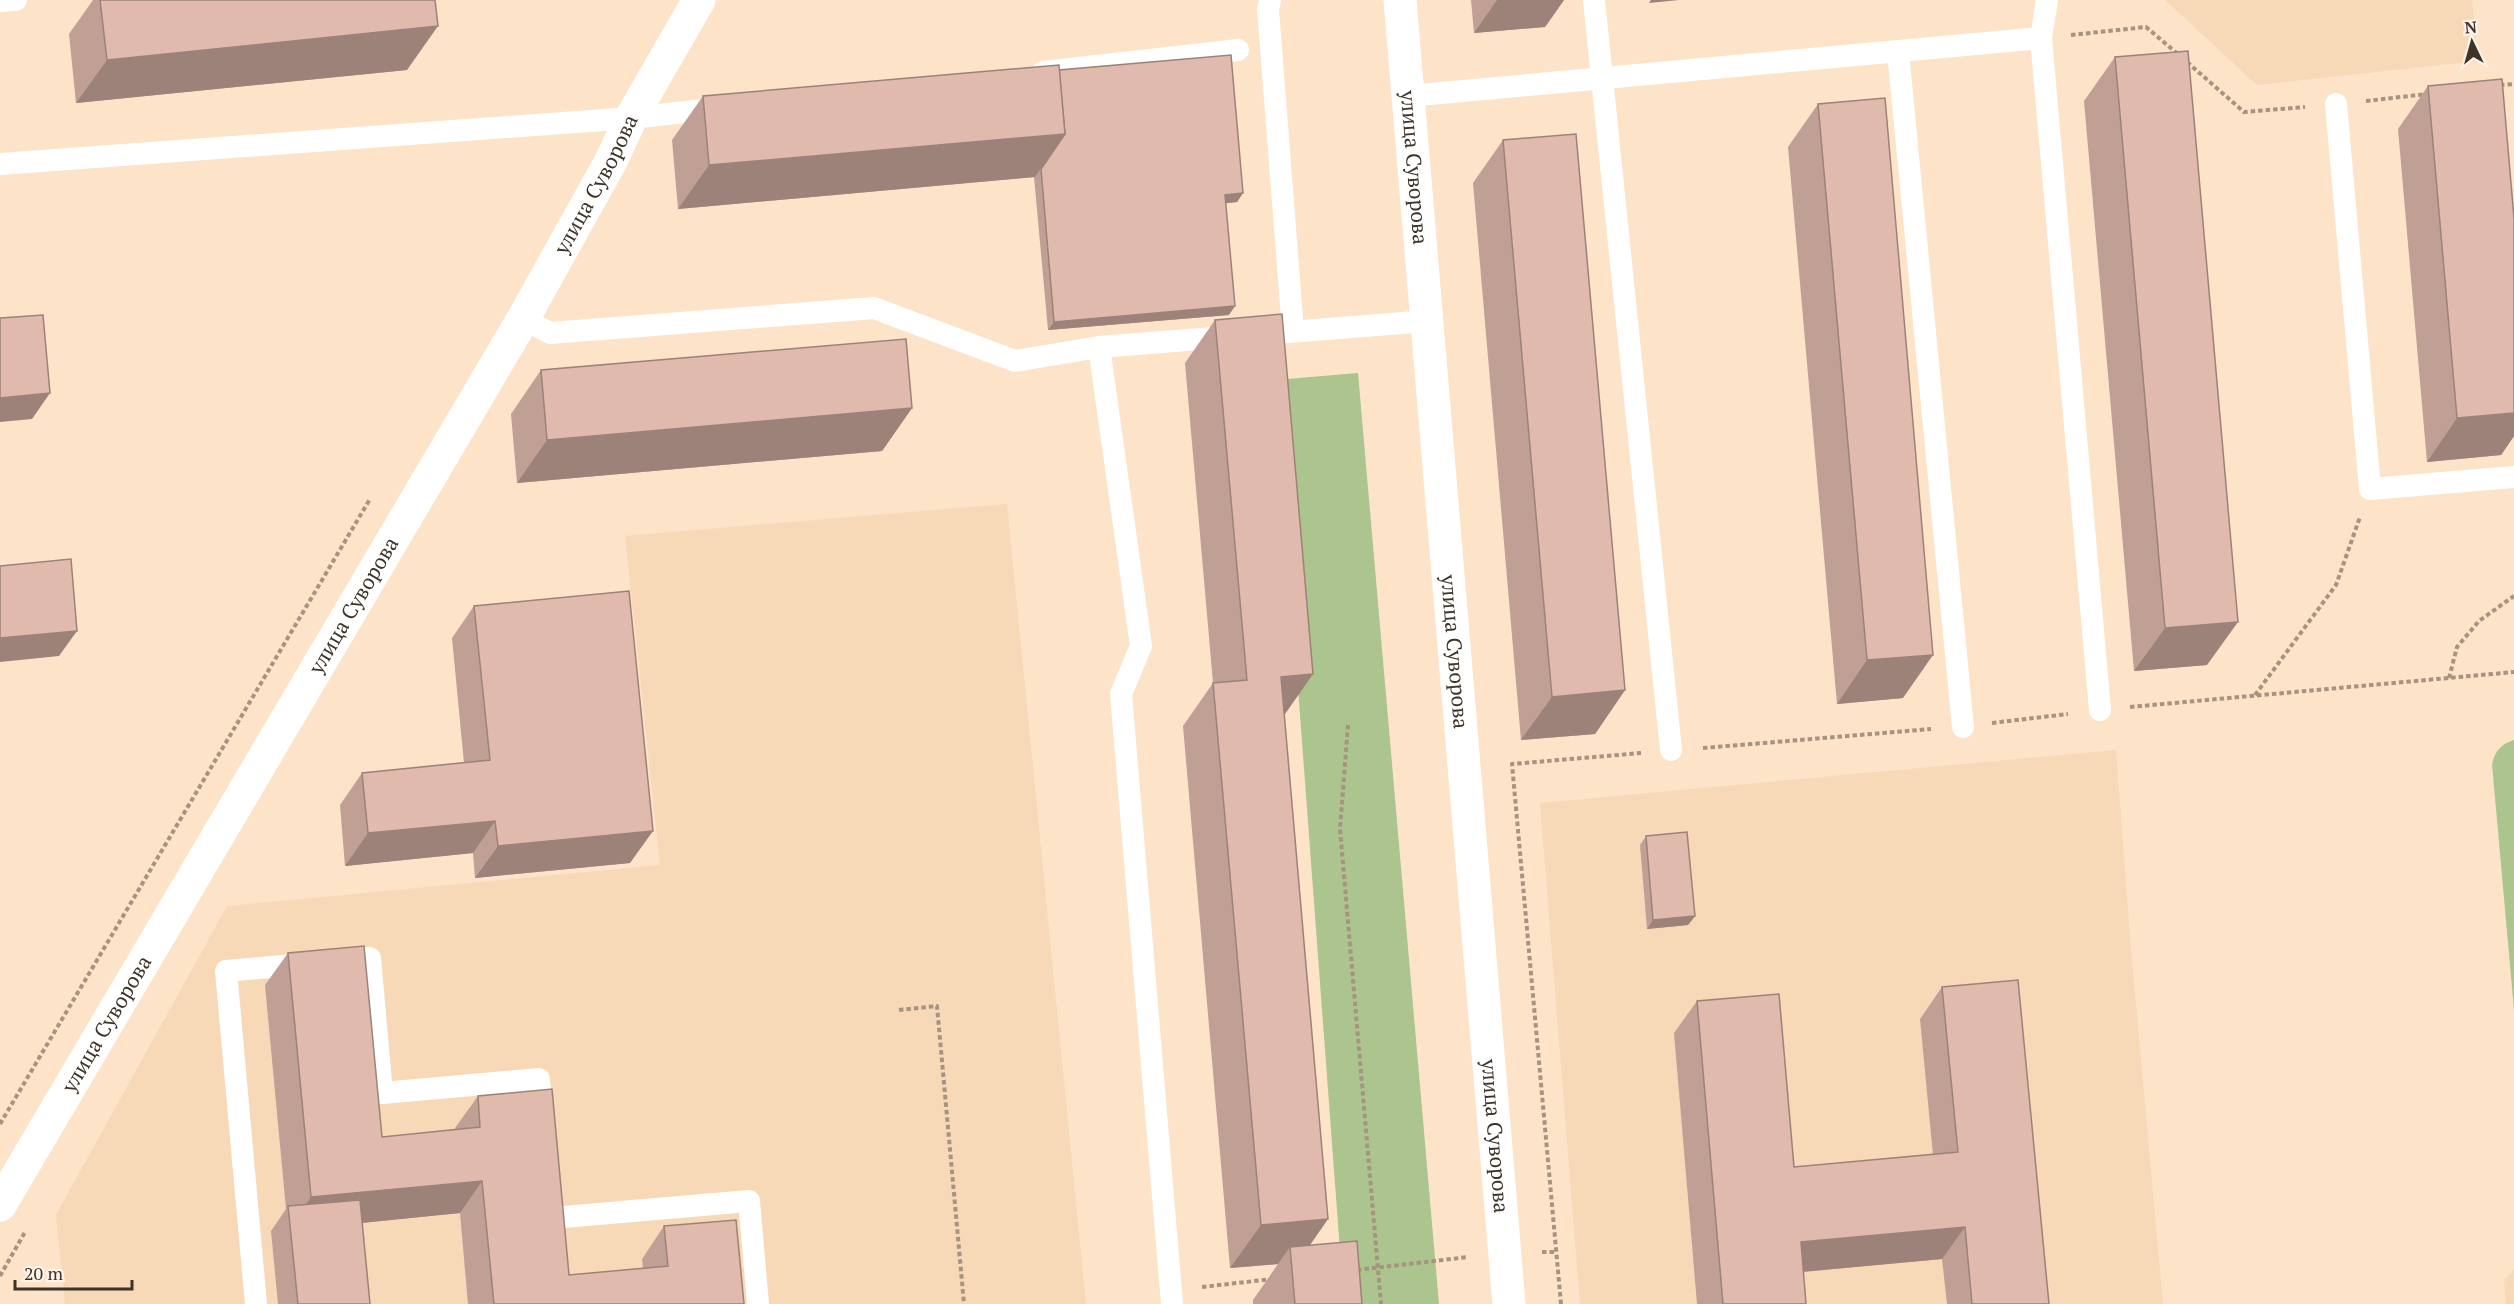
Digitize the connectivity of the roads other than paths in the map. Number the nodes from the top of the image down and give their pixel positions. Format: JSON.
{"nodes":[{"id":1,"x":16,"y":0,"type":"edge"},
{"id":2,"x":699,"y":0,"type":"edge"},
{"id":3,"x":1269,"y":0,"type":"edge"},
{"id":4,"x":1400,"y":0,"type":"edge"},
{"id":5,"x":1594,"y":0,"type":"edge"},
{"id":6,"x":2047,"y":0,"type":"edge"},
{"id":7,"x":0,"y":1,"type":"edge"},
{"id":8,"x":2040,"y":38,"type":"junction"},
{"id":9,"x":1238,"y":50,"type":"dead end"},
{"id":10,"x":1898,"y":52,"type":"junction"},
{"id":11,"x":1026,"y":74,"type":"edge"},
{"id":12,"x":1601,"y":78,"type":"junction"},
{"id":13,"x":1408,"y":96,"type":"junction"},
{"id":14,"x":2336,"y":104,"type":"road end"},
{"id":15,"x":744,"y":106,"type":"edge"},
{"id":16,"x":631,"y":118,"type":"junction"},
{"id":17,"x":0,"y":164,"type":"edge"},
{"id":18,"x":523,"y":319,"type":"junction"},
{"id":19,"x":1428,"y":321,"type":"junction"},
{"id":20,"x":1293,"y":331,"type":"junction"},
{"id":21,"x":1099,"y":347,"type":"junction"},
{"id":22,"x":2514,"y":477,"type":"edge"},
{"id":23,"x":2100,"y":710,"type":"road end"},
{"id":24,"x":1963,"y":727,"type":"road end"},
{"id":25,"x":1671,"y":750,"type":"road end"},
{"id":26,"x":544,"y":1137,"type":"edge"},
{"id":27,"x":548,"y":1184,"type":"edge"},
{"id":28,"x":0,"y":1205,"type":"edge"},
{"id":29,"x":1171,"y":1297,"type":"edge"},
{"id":30,"x":256,"y":1304,"type":"edge"},
{"id":31,"x":758,"y":1304,"type":"edge"},
{"id":32,"x":1509,"y":1304,"type":"edge"}],
"edges":[{"from":1,"to":7,"type":"lane"},
{"from":2,"to":16,"type":"street","name":"улица Суворова"},
{"from":3,"to":20,"type":"lane"},
{"from":4,"to":13,"type":"street","name":"улица Суворова"},
{"from":5,"to":12,"type":"lane"},
{"from":6,"to":8,"type":"lane"},
{"from":8,"to":10,"type":"lane"},
{"from":8,"to":23,"type":"lane"},
{"from":9,"to":11,"type":"lane"},
{"from":10,"to":12,"type":"lane"},
{"from":10,"to":24,"type":"lane"},
{"from":12,"to":13,"type":"lane"},
{"from":12,"to":25,"type":"lane"},
{"from":13,"to":19,"type":"street","name":"улица Суворова"},
{"from":14,"to":22,"type":"lane"},
{"from":15,"to":16,"type":"lane"},
{"from":16,"to":17,"type":"lane"},
{"from":16,"to":18,"type":"street","name":"улица Суворова"},
{"from":18,"to":21,"type":"lane"},
{"from":18,"to":28,"type":"street","name":"улица Суворова"},
{"from":19,"to":20,"type":"lane"},
{"from":19,"to":32,"type":"street","name":"улица Суворова"},
{"from":20,"to":21,"type":"lane"},
{"from":21,"to":29,"type":"lane"},
{"from":26,"to":30,"type":"lane"},
{"from":27,"to":31,"type":"lane"}]}
